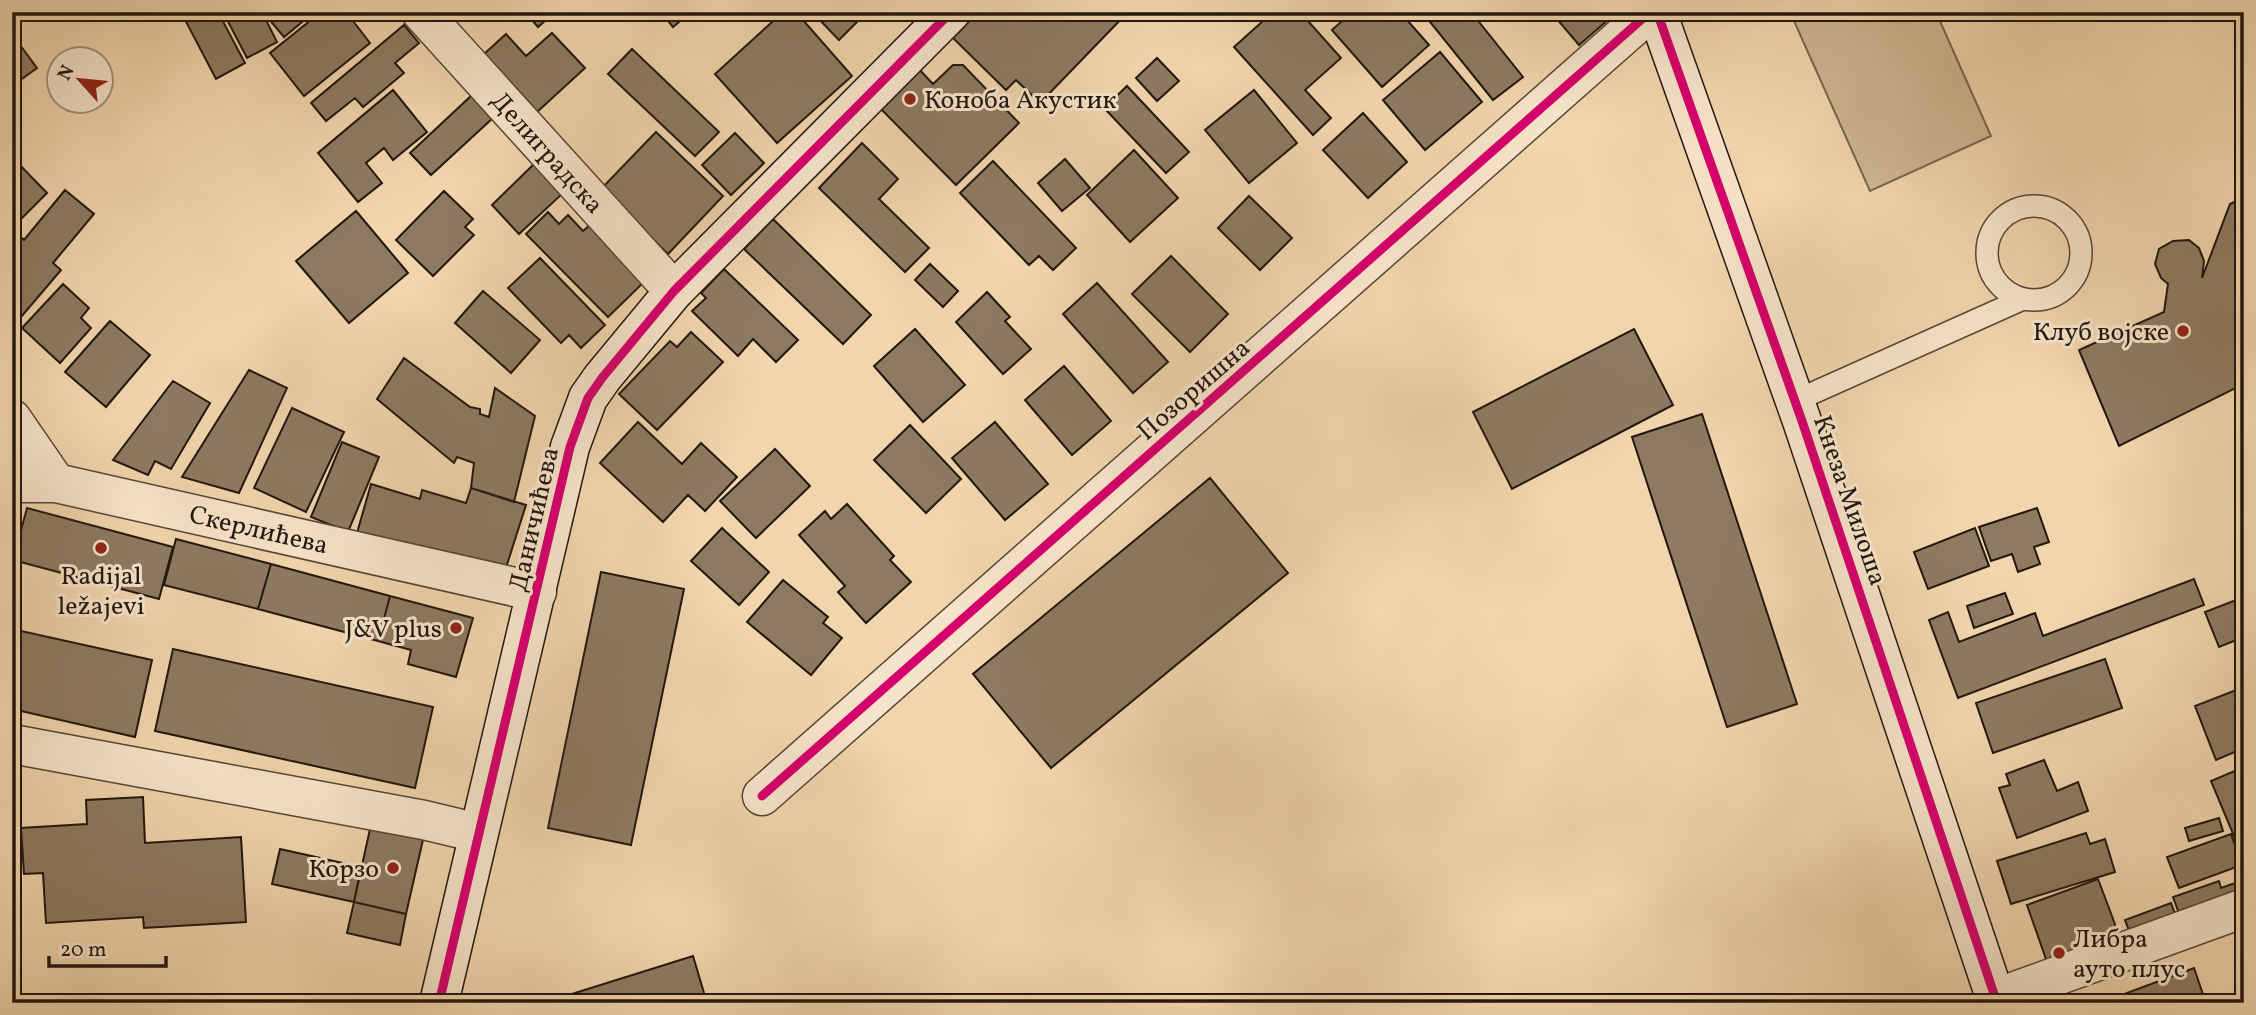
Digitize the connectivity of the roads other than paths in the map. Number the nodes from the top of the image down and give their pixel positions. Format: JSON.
{"nodes":[{"id":1,"x":421,"y":12,"type":"edge"},
{"id":2,"x":951,"y":12,"type":"edge"},
{"id":3,"x":1650,"y":12,"type":"edge"},
{"id":4,"x":1657,"y":12,"type":"edge"},
{"id":5,"x":674,"y":291,"type":"junction"},
{"id":6,"x":2023,"y":299,"type":"junction"},
{"id":7,"x":1795,"y":401,"type":"junction"},
{"id":8,"x":12,"y":419,"type":"edge"},
{"id":9,"x":56,"y":482,"type":"junction"},
{"id":10,"x":12,"y":483,"type":"edge"},
{"id":11,"x":537,"y":592,"type":"junction"},
{"id":12,"x":12,"y":744,"type":"edge"},
{"id":13,"x":762,"y":796,"type":"dead end"},
{"id":14,"x":478,"y":833,"type":"junction"},
{"id":15,"x":2244,"y":908,"type":"edge"},
{"id":16,"x":1997,"y":1000,"type":"edge"},
{"id":17,"x":439,"y":1003,"type":"edge"}],
"edges":[{"from":1,"to":5,"type":"street","name":"Делиградска"},
{"from":2,"to":5,"type":"street","name":"Даничићева"},
{"from":3,"to":13,"type":"street","name":"Позоришна"},
{"from":4,"to":7,"type":"street","name":"Кнеза Милоша"},
{"from":5,"to":11,"type":"street","name":"Даничићева"},
{"from":6,"to":6,"type":"lane"},
{"from":6,"to":7,"type":"lane"},
{"from":7,"to":16,"type":"street","name":"Кнеза Милоша"},
{"from":8,"to":9,"type":"street"},
{"from":9,"to":10,"type":"street","name":"Скерлићева"},
{"from":9,"to":11,"type":"street","name":"Скерлићева"},
{"from":11,"to":14,"type":"street","name":"Даничићева"},
{"from":12,"to":14,"type":"street"},
{"from":14,"to":17,"type":"street","name":"Даничићева"},
{"from":15,"to":16,"type":"street"}]}
